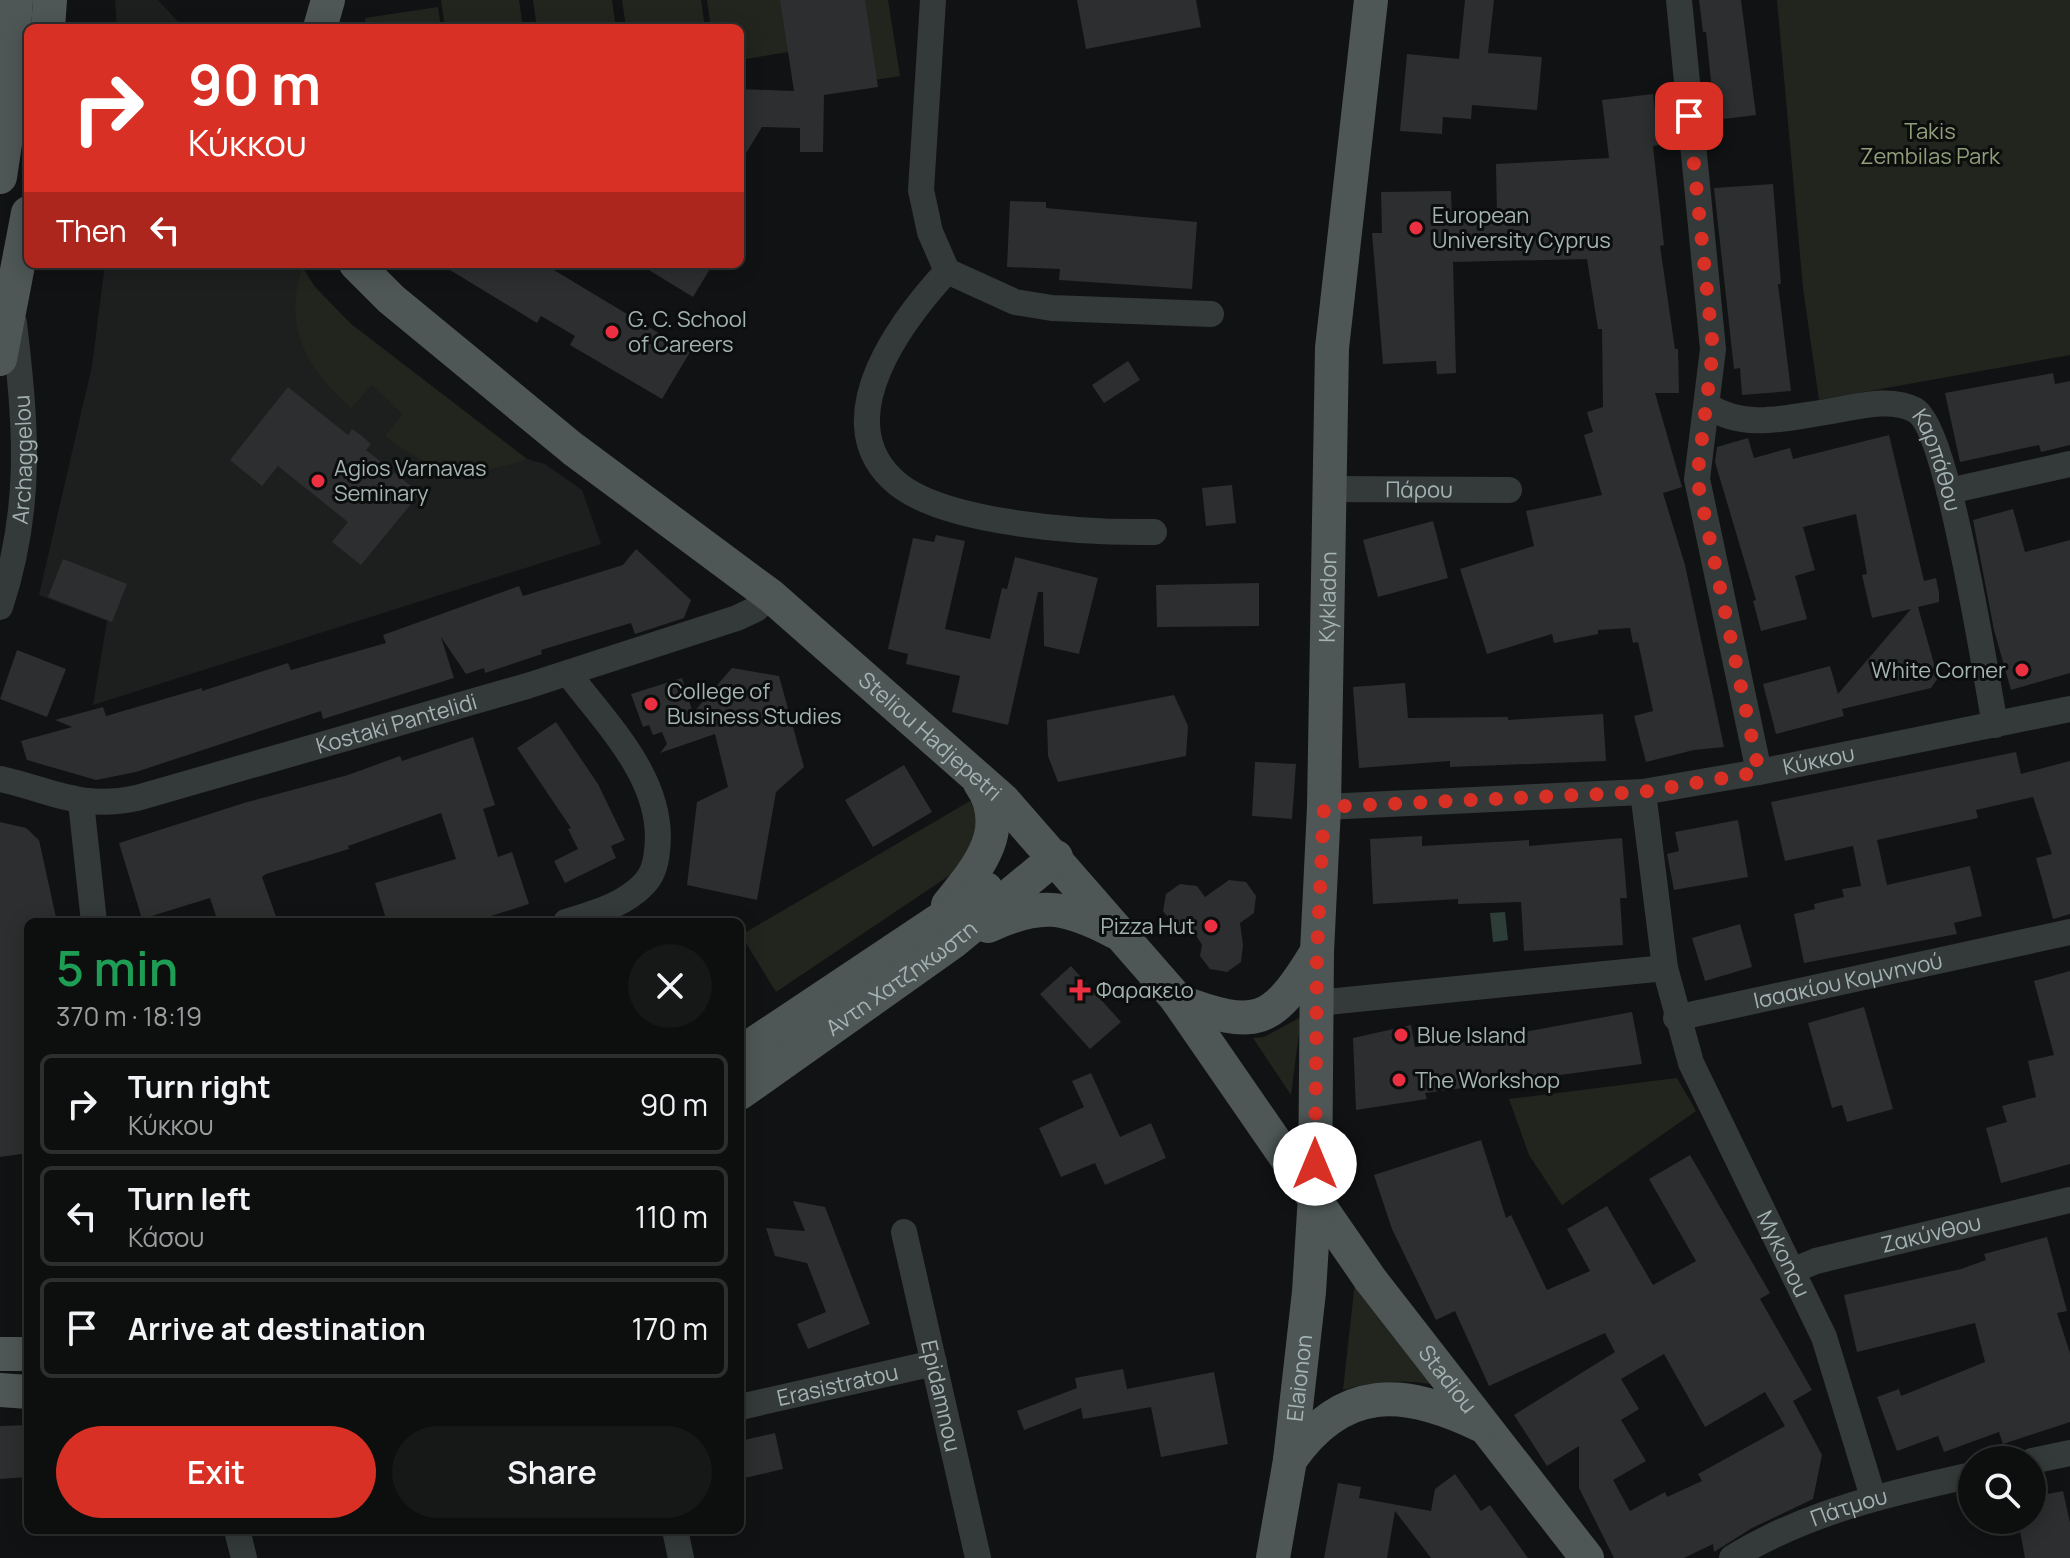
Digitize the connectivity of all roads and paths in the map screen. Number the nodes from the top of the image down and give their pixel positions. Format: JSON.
{"nodes":[{"id":1,"x":16,"y":0,"type":"edge"},
{"id":2,"x":50,"y":0,"type":"edge"},
{"id":3,"x":328,"y":0,"type":"edge"},
{"id":4,"x":933,"y":0,"type":"edge"},
{"id":5,"x":1371,"y":0,"type":"edge"},
{"id":6,"x":1679,"y":0,"type":"edge"},
{"id":7,"x":48,"y":24,"type":"edge"},
{"id":8,"x":321,"y":24,"type":"edge"},
{"id":9,"x":0,"y":177,"type":"edge"},
{"id":10,"x":24,"y":237,"type":"edge"},
{"id":11,"x":360,"y":268,"type":"edge"},
{"id":12,"x":947,"y":271,"type":"junction"},
{"id":13,"x":12,"y":308,"type":"junction"},
{"id":14,"x":1211,"y":314,"type":"dead end"},
{"id":15,"x":0,"y":359,"type":"edge"},
{"id":16,"x":1708,"y":406,"type":"junction"},
{"id":17,"x":2070,"y":464,"type":"edge"},
{"id":18,"x":1329,"y":489,"type":"junction"},
{"id":19,"x":1509,"y":490,"type":"dead end"},
{"id":20,"x":1949,"y":491,"type":"junction"},
{"id":21,"x":1154,"y":532,"type":"dead end"},
{"id":22,"x":771,"y":596,"type":"junction"},
{"id":23,"x":0,"y":607,"type":"edge"},
{"id":24,"x":568,"y":673,"type":"junction"},
{"id":25,"x":2070,"y":709,"type":"edge"},
{"id":26,"x":1995,"y":725,"type":"junction"},
{"id":27,"x":1759,"y":772,"type":"junction"},
{"id":28,"x":973,"y":773,"type":"junction"},
{"id":29,"x":5,"y":777,"type":"edge"},
{"id":30,"x":1643,"y":792,"type":"junction"},
{"id":31,"x":81,"y":802,"type":"junction"},
{"id":32,"x":1324,"y":807,"type":"junction"},
{"id":33,"x":1050,"y":852,"type":"junction"},
{"id":34,"x":94,"y":918,"type":"edge"},
{"id":35,"x":579,"y":918,"type":"edge"},
{"id":36,"x":2070,"y":932,"type":"edge"},
{"id":37,"x":940,"y":936,"type":"junction"},
{"id":38,"x":1129,"y":941,"type":"junction"},
{"id":39,"x":1317,"y":952,"type":"junction"},
{"id":40,"x":1665,"y":968,"type":"junction"},
{"id":41,"x":1178,"y":1001,"type":"junction"},
{"id":42,"x":1317,"y":1003,"type":"junction"},
{"id":43,"x":1676,"y":1018,"type":"junction"},
{"id":44,"x":744,"y":1051,"type":"edge"},
{"id":45,"x":744,"y":1090,"type":"edge"},
{"id":46,"x":1315,"y":1195,"type":"junction"},
{"id":47,"x":2070,"y":1200,"type":"edge"},
{"id":48,"x":904,"y":1232,"type":"dead end"},
{"id":49,"x":1794,"y":1270,"type":"junction"},
{"id":50,"x":0,"y":1354,"type":"edge"},
{"id":51,"x":24,"y":1354,"type":"edge"},
{"id":52,"x":934,"y":1363,"type":"junction"},
{"id":53,"x":0,"y":1390,"type":"edge"},
{"id":54,"x":24,"y":1392,"type":"edge"},
{"id":55,"x":744,"y":1406,"type":"edge"},
{"id":56,"x":1484,"y":1427,"type":"junction"},
{"id":57,"x":2070,"y":1453,"type":"edge"},
{"id":58,"x":2046,"y":1458,"type":"edge"},
{"id":59,"x":1290,"y":1460,"type":"junction"},
{"id":60,"x":1958,"y":1478,"type":"edge"},
{"id":61,"x":1873,"y":1497,"type":"junction"},
{"id":62,"x":238,"y":1534,"type":"edge"},
{"id":63,"x":676,"y":1534,"type":"edge"},
{"id":64,"x":244,"y":1558,"type":"edge"},
{"id":65,"x":681,"y":1558,"type":"edge"},
{"id":66,"x":978,"y":1558,"type":"edge"},
{"id":67,"x":1273,"y":1558,"type":"edge"},
{"id":68,"x":1587,"y":1558,"type":"edge"},
{"id":69,"x":1732,"y":1558,"type":"edge"}],
"edges":[{"from":1,"to":9,"type":"main road"},
{"from":2,"to":7,"type":"main road"},
{"from":3,"to":8,"type":"main road"},
{"from":4,"to":12,"type":"street"},
{"from":5,"to":18,"type":"main road","name":"Kykladon"},
{"from":6,"to":16,"type":"street"},
{"from":10,"to":13,"type":"main road"},
{"from":11,"to":22,"type":"main road","name":"Steliou Hadjepetri"},
{"from":12,"to":14,"type":"street"},
{"from":12,"to":21,"type":"street"},
{"from":13,"to":15,"type":"main road"},
{"from":13,"to":23,"type":"street","name":"Archaggelou"},
{"from":16,"to":20,"type":"street","name":"Καρπάθου"},
{"from":16,"to":27,"type":"street"},
{"from":17,"to":20,"type":"street"},
{"from":18,"to":19,"type":"street","name":"Πάρου"},
{"from":18,"to":32,"type":"main road","name":"Kykladon"},
{"from":20,"to":26,"type":"street","name":"Καρπάθου"},
{"from":22,"to":24,"type":"street","name":"Kostaki Pantelidi"},
{"from":22,"to":28,"type":"main road","name":"Steliou Hadjepetri"},
{"from":24,"to":31,"type":"street","name":"Kostaki Pantelidi"},
{"from":24,"to":35,"type":"street"},
{"from":25,"to":26,"type":"street","name":"Κύκκου"},
{"from":26,"to":27,"type":"street","name":"Κύκκου"},
{"from":27,"to":30,"type":"street","name":"Κύκκου"},
{"from":28,"to":33,"type":"main road","name":"Steliou Hadjepetri"},
{"from":28,"to":37,"type":"main road"},
{"from":29,"to":31,"type":"street","name":"Kostaki Pantelidi"},
{"from":30,"to":32,"type":"street","name":"Κύκκου"},
{"from":30,"to":40,"type":"street"},
{"from":31,"to":34,"type":"street"},
{"from":32,"to":39,"type":"main road","name":"Kykladon"},
{"from":33,"to":37,"type":"main road","name":"Αντη Χατζηκωστη"},
{"from":33,"to":38,"type":"main road","name":"Steliou Hadjepetri"},
{"from":36,"to":43,"type":"street","name":"Ισαακίου Κομνηνού"},
{"from":37,"to":38,"type":"main road"},
{"from":37,"to":44,"type":"main road","name":"Αντη Χατζηκωστη"},
{"from":37,"to":45,"type":"main road","name":"Αντη Χατζηκωστη"},
{"from":38,"to":41,"type":"main road","name":"Steliou Hadjepetri"},
{"from":39,"to":41,"type":"main road"},
{"from":39,"to":42,"type":"main road","name":"Kykladon"},
{"from":40,"to":42,"type":"street"},
{"from":40,"to":43,"type":"street"},
{"from":41,"to":46,"type":"main road","name":"Steliou Hadjepetri"},
{"from":42,"to":46,"type":"main road","name":"Kykladon"},
{"from":43,"to":49,"type":"street","name":"Mykonou"},
{"from":46,"to":56,"type":"main road","name":"Stadiou"},
{"from":46,"to":59,"type":"main road","name":"Elaionon"},
{"from":47,"to":49,"type":"street","name":"Ζακύνθου"},
{"from":48,"to":52,"type":"street","name":"Epidamnou"},
{"from":49,"to":61,"type":"street","name":"Mykonou"},
{"from":50,"to":51,"type":"main road"},
{"from":52,"to":55,"type":"street","name":"Erasistratou"},
{"from":52,"to":66,"type":"street","name":"Epidamnou"},
{"from":53,"to":54,"type":"main road"},
{"from":56,"to":59,"type":"main road"},
{"from":56,"to":68,"type":"main road","name":"Stadiou"},
{"from":57,"to":58,"type":"street"},
{"from":59,"to":67,"type":"main road","name":"Elaionon"},
{"from":60,"to":61,"type":"street","name":"Πάτμου"},
{"from":61,"to":69,"type":"street","name":"Πάτμου"},
{"from":62,"to":64,"type":"street"},
{"from":63,"to":65,"type":"street"}]}
